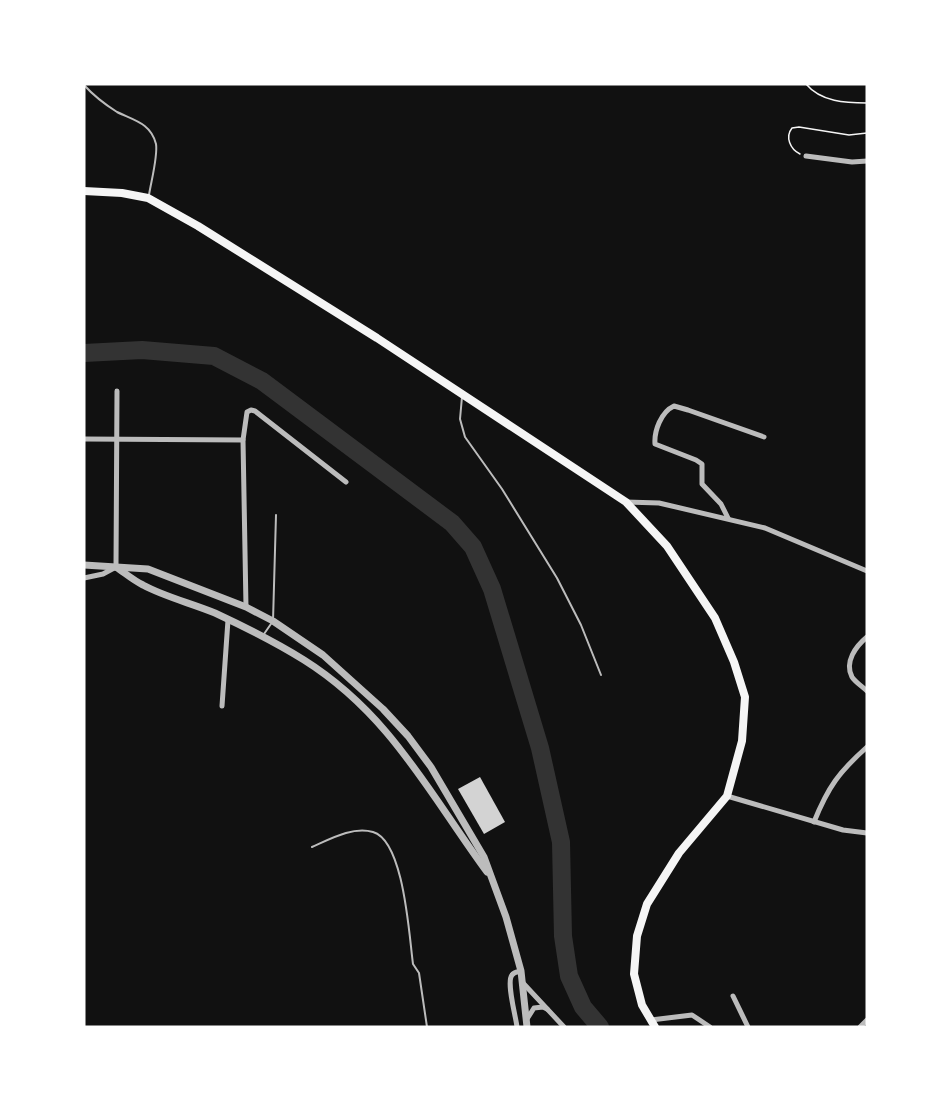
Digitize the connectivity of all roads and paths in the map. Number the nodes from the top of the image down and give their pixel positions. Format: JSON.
{"nodes":[{"id":1,"x":806,"y":84,"type":"edge"},
{"id":2,"x":84,"y":85,"type":"edge"},
{"id":3,"x":867,"y":103,"type":"edge"},
{"id":4,"x":867,"y":133,"type":"edge"},
{"id":5,"x":806,"y":156,"type":"joint"},
{"id":6,"x":867,"y":161,"type":"edge"},
{"id":7,"x":84,"y":191,"type":"edge"},
{"id":8,"x":148,"y":198,"type":"junction"},
{"id":9,"x":117,"y":391,"type":"dead end"},
{"id":10,"x":462,"y":394,"type":"junction"},
{"id":11,"x":764,"y":437,"type":"dead end"},
{"id":12,"x":84,"y":439,"type":"edge"},
{"id":13,"x":116,"y":439,"type":"junction"},
{"id":14,"x":243,"y":441,"type":"junction"},
{"id":15,"x":346,"y":482,"type":"dead end"},
{"id":16,"x":626,"y":502,"type":"junction"},
{"id":17,"x":276,"y":514,"type":"dead end"},
{"id":18,"x":728,"y":518,"type":"junction"},
{"id":19,"x":84,"y":564,"type":"edge"},
{"id":20,"x":116,"y":567,"type":"junction"},
{"id":21,"x":867,"y":571,"type":"edge"},
{"id":22,"x":84,"y":578,"type":"edge"},
{"id":23,"x":246,"y":608,"type":"junction"},
{"id":24,"x":228,"y":620,"type":"junction"},
{"id":25,"x":273,"y":621,"type":"junction"},
{"id":26,"x":262,"y":636,"type":"junction"},
{"id":27,"x":867,"y":637,"type":"edge"},
{"id":28,"x":601,"y":675,"type":"dead end"},
{"id":29,"x":867,"y":691,"type":"edge"},
{"id":30,"x":222,"y":706,"type":"dead end"},
{"id":31,"x":867,"y":747,"type":"edge"},
{"id":32,"x":417,"y":748,"type":"junction"},
{"id":33,"x":405,"y":753,"type":"junction"},
{"id":34,"x":727,"y":796,"type":"junction"},
{"id":35,"x":814,"y":822,"type":"junction"},
{"id":36,"x":867,"y":833,"type":"edge"},
{"id":37,"x":312,"y":848,"type":"dead end"},
{"id":38,"x":494,"y":882,"type":"junction"},
{"id":39,"x":521,"y":971,"type":"junction"},
{"id":40,"x":523,"y":982,"type":"junction"},
{"id":41,"x":733,"y":996,"type":"dead end"},
{"id":42,"x":548,"y":1010,"type":"junction"},
{"id":43,"x":867,"y":1020,"type":"edge"},
{"id":44,"x":527,"y":1023,"type":"edge"},
{"id":45,"x":653,"y":1024,"type":"edge"},
{"id":46,"x":427,"y":1027,"type":"edge"},
{"id":47,"x":517,"y":1027,"type":"edge"},
{"id":48,"x":564,"y":1027,"type":"edge"},
{"id":49,"x":710,"y":1027,"type":"edge"},
{"id":50,"x":748,"y":1027,"type":"edge"},
{"id":51,"x":860,"y":1027,"type":"edge"}],
"edges":[{"from":1,"to":3,"type":"path"},
{"from":2,"to":8,"type":"lane"},
{"from":4,"to":5,"type":"path"},
{"from":5,"to":6,"type":"street"},
{"from":7,"to":8,"type":"main road"},
{"from":8,"to":10,"type":"main road"},
{"from":9,"to":13,"type":"street"},
{"from":10,"to":16,"type":"main road"},
{"from":10,"to":28,"type":"lane"},
{"from":11,"to":18,"type":"street"},
{"from":12,"to":13,"type":"street"},
{"from":13,"to":14,"type":"street"},
{"from":13,"to":20,"type":"street"},
{"from":14,"to":15,"type":"street"},
{"from":14,"to":23,"type":"street"},
{"from":16,"to":18,"type":"street"},
{"from":16,"to":34,"type":"main road"},
{"from":17,"to":25,"type":"lane"},
{"from":18,"to":21,"type":"street"},
{"from":19,"to":20,"type":"street"},
{"from":20,"to":22,"type":"street"},
{"from":20,"to":23,"type":"street"},
{"from":20,"to":24,"type":"street"},
{"from":23,"to":25,"type":"street"},
{"from":24,"to":26,"type":"street"},
{"from":24,"to":30,"type":"street"},
{"from":25,"to":26,"type":"lane"},
{"from":25,"to":32,"type":"street"},
{"from":26,"to":33,"type":"street"},
{"from":27,"to":29,"type":"street"},
{"from":31,"to":35,"type":"street"},
{"from":32,"to":33,"type":"street"},
{"from":32,"to":38,"type":"street"},
{"from":33,"to":38,"type":"street"},
{"from":34,"to":35,"type":"street"},
{"from":34,"to":45,"type":"main road"},
{"from":35,"to":36,"type":"street"},
{"from":37,"to":46,"type":"lane"},
{"from":38,"to":39,"type":"street"},
{"from":39,"to":40,"type":"street"},
{"from":39,"to":47,"type":"street"},
{"from":40,"to":42,"type":"street"},
{"from":40,"to":44,"type":"street"},
{"from":41,"to":50,"type":"street"},
{"from":42,"to":44,"type":"street"},
{"from":42,"to":48,"type":"street"},
{"from":43,"to":51,"type":"street"},
{"from":45,"to":49,"type":"street"}]}
